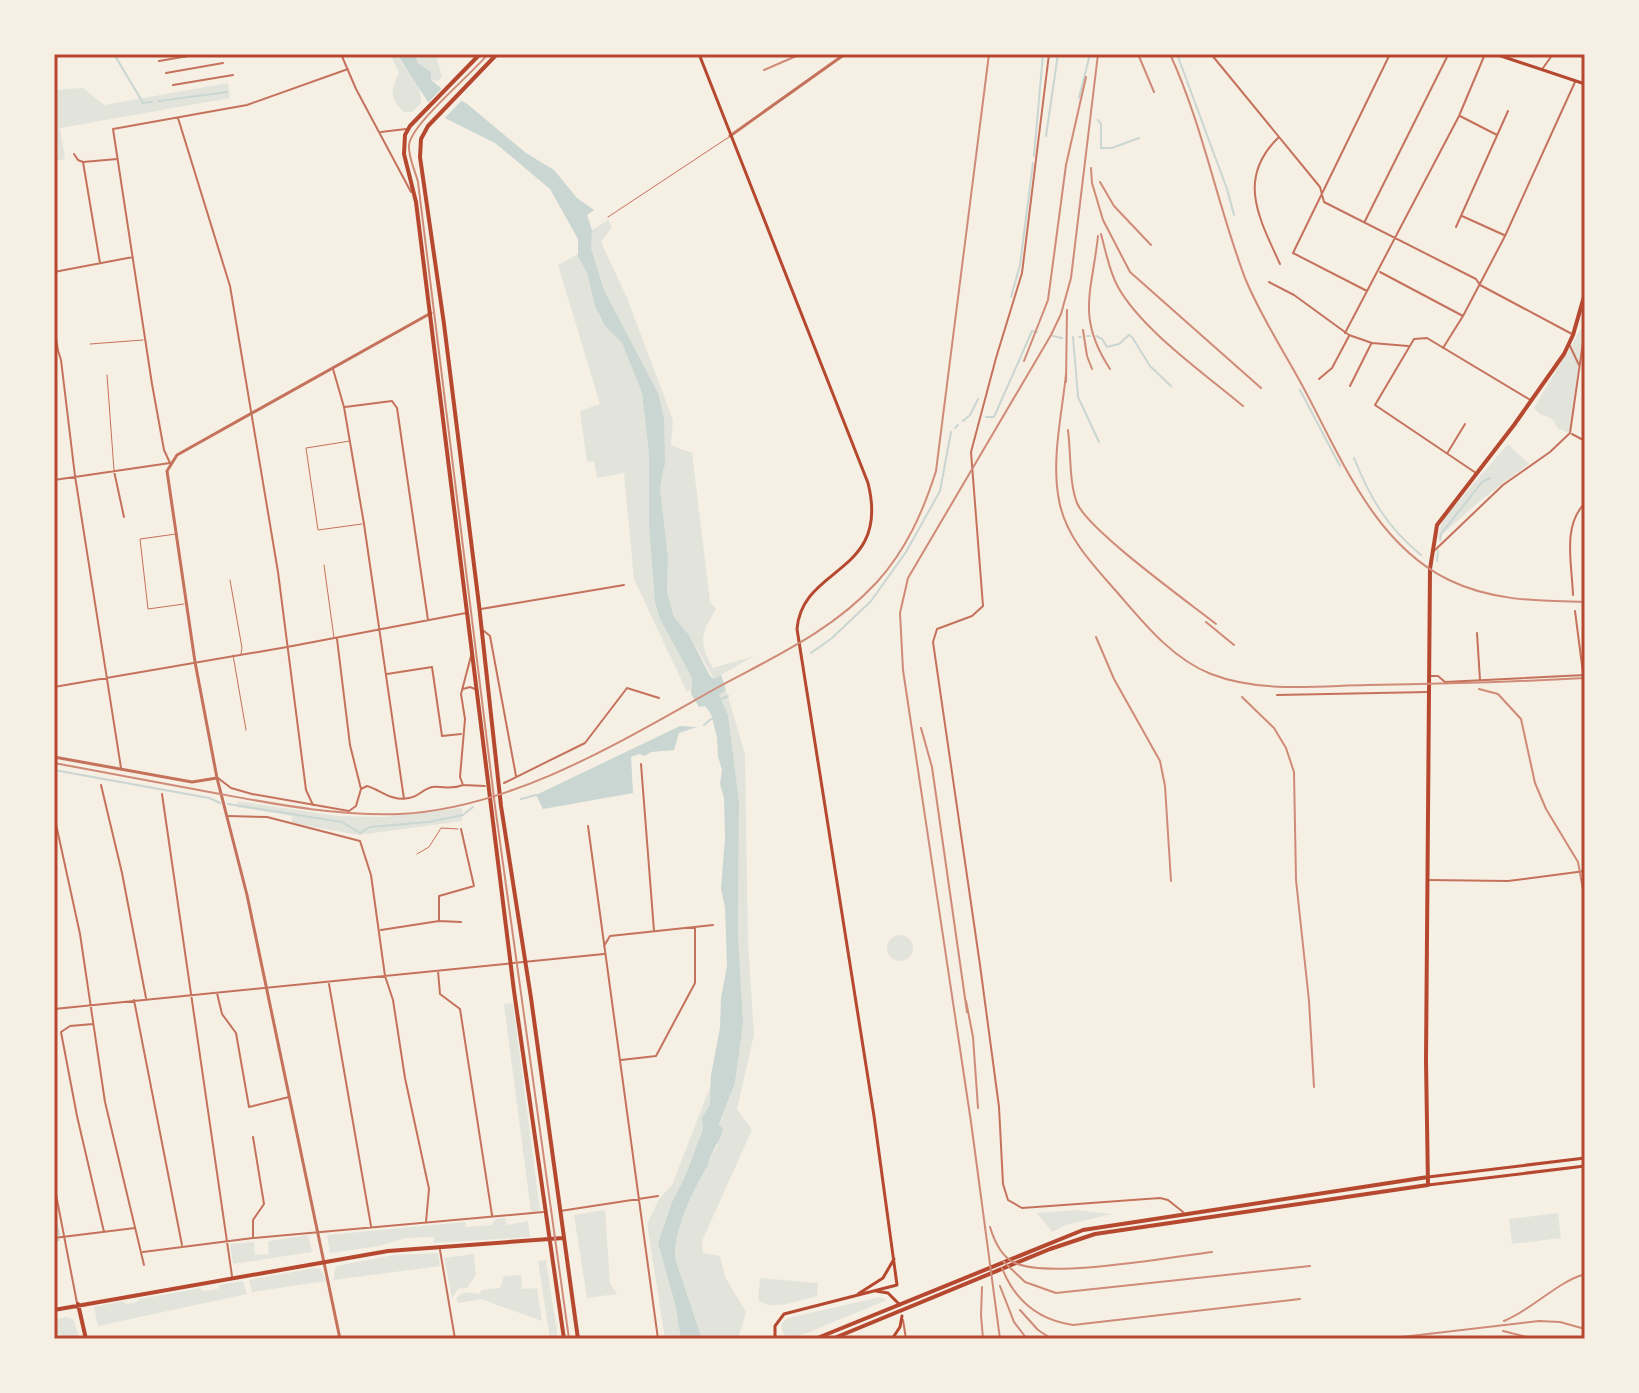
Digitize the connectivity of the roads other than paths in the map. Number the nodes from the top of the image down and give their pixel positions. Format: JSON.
{"nodes":[{"id":1,"x":200,"y":54,"type":"edge"},
{"id":2,"x":341,"y":54,"type":"edge"},
{"id":3,"x":480,"y":54,"type":"edge"},
{"id":4,"x":497,"y":54,"type":"edge"},
{"id":5,"x":699,"y":54,"type":"edge"},
{"id":6,"x":845,"y":54,"type":"edge"},
{"id":7,"x":1049,"y":54,"type":"edge"},
{"id":8,"x":1211,"y":54,"type":"edge"},
{"id":9,"x":1390,"y":54,"type":"edge"},
{"id":10,"x":1445,"y":54,"type":"edge"},
{"id":11,"x":1485,"y":54,"type":"edge"},
{"id":12,"x":1495,"y":54,"type":"edge"},
{"id":13,"x":1553,"y":54,"type":"edge"},
{"id":14,"x":159,"y":61,"type":"dead end"},
{"id":15,"x":223,"y":63,"type":"dead end"},
{"id":16,"x":348,"y":69,"type":"junction"},
{"id":17,"x":1542,"y":69,"type":"junction"},
{"id":18,"x":166,"y":73,"type":"dead end"},
{"id":19,"x":233,"y":75,"type":"dead end"},
{"id":20,"x":1575,"y":81,"type":"junction"},
{"id":21,"x":1585,"y":84,"type":"edge"},
{"id":22,"x":173,"y":85,"type":"dead end"},
{"id":23,"x":1508,"y":111,"type":"dead end"},
{"id":24,"x":1459,"y":116,"type":"junction"},
{"id":25,"x":178,"y":118,"type":"junction"},
{"id":26,"x":410,"y":126,"type":"junction"},
{"id":27,"x":380,"y":132,"type":"junction"},
{"id":28,"x":730,"y":136,"type":"junction"},
{"id":29,"x":1280,"y":136,"type":"junction"},
{"id":30,"x":1497,"y":136,"type":"junction"},
{"id":31,"x":74,"y":154,"type":"dead end"},
{"id":32,"x":118,"y":159,"type":"junction"},
{"id":33,"x":83,"y":162,"type":"junction"},
{"id":34,"x":1321,"y":197,"type":"junction"},
{"id":35,"x":416,"y":202,"type":"junction"},
{"id":36,"x":1461,"y":216,"type":"junction"},
{"id":37,"x":608,"y":217,"type":"dead end"},
{"id":38,"x":1364,"y":222,"type":"junction"},
{"id":39,"x":1456,"y":227,"type":"dead end"},
{"id":40,"x":1505,"y":236,"type":"junction"},
{"id":41,"x":1397,"y":238,"type":"junction"},
{"id":42,"x":134,"y":257,"type":"junction"},
{"id":43,"x":100,"y":263,"type":"junction"},
{"id":44,"x":1280,"y":264,"type":"dead end"},
{"id":45,"x":1379,"y":271,"type":"junction"},
{"id":46,"x":54,"y":272,"type":"edge"},
{"id":47,"x":1269,"y":282,"type":"dead end"},
{"id":48,"x":1480,"y":285,"type":"junction"},
{"id":49,"x":1368,"y":291,"type":"junction"},
{"id":50,"x":1585,"y":293,"type":"edge"},
{"id":51,"x":54,"y":299,"type":"edge"},
{"id":52,"x":440,"y":309,"type":"junction"},
{"id":53,"x":431,"y":313,"type":"junction"},
{"id":54,"x":1582,"y":314,"type":"edge"},
{"id":55,"x":1463,"y":316,"type":"junction"},
{"id":56,"x":1585,"y":328,"type":"edge"},
{"id":57,"x":1347,"y":334,"type":"junction"},
{"id":58,"x":1573,"y":335,"type":"junction"},
{"id":59,"x":146,"y":339,"type":"junction"},
{"id":60,"x":1372,"y":343,"type":"junction"},
{"id":61,"x":90,"y":344,"type":"dead end"},
{"id":62,"x":1569,"y":344,"type":"junction"},
{"id":63,"x":1409,"y":346,"type":"junction"},
{"id":64,"x":1443,"y":348,"type":"junction"},
{"id":65,"x":1583,"y":354,"type":"edge"},
{"id":66,"x":1579,"y":366,"type":"junction"},
{"id":67,"x":333,"y":368,"type":"junction"},
{"id":68,"x":107,"y":375,"type":"dead end"},
{"id":69,"x":1319,"y":379,"type":"dead end"},
{"id":70,"x":1350,"y":386,"type":"dead end"},
{"id":71,"x":1532,"y":401,"type":"junction"},
{"id":72,"x":344,"y":407,"type":"junction"},
{"id":73,"x":252,"y":412,"type":"junction"},
{"id":74,"x":1465,"y":424,"type":"dead end"},
{"id":75,"x":1570,"y":433,"type":"junction"},
{"id":76,"x":350,"y":441,"type":"junction"},
{"id":77,"x":1585,"y":441,"type":"edge"},
{"id":78,"x":1447,"y":453,"type":"junction"},
{"id":79,"x":170,"y":463,"type":"junction"},
{"id":80,"x":114,"y":470,"type":"junction"},
{"id":81,"x":1477,"y":474,"type":"junction"},
{"id":82,"x":75,"y":476,"type":"junction"},
{"id":83,"x":54,"y":480,"type":"edge"},
{"id":84,"x":1585,"y":503,"type":"edge"},
{"id":85,"x":124,"y":517,"type":"dead end"},
{"id":86,"x":364,"y":524,"type":"junction"},
{"id":87,"x":176,"y":534,"type":"junction"},
{"id":88,"x":1432,"y":553,"type":"junction"},
{"id":89,"x":324,"y":565,"type":"dead end"},
{"id":90,"x":230,"y":580,"type":"dead end"},
{"id":91,"x":624,"y":585,"type":"dead end"},
{"id":92,"x":1573,"y":595,"type":"dead end"},
{"id":93,"x":187,"y":604,"type":"junction"},
{"id":94,"x":480,"y":610,"type":"junction"},
{"id":95,"x":1575,"y":611,"type":"dead end"},
{"id":96,"x":466,"y":612,"type":"junction"},
{"id":97,"x":428,"y":620,"type":"junction"},
{"id":98,"x":480,"y":627,"type":"junction"},
{"id":99,"x":379,"y":629,"type":"junction"},
{"id":100,"x":1477,"y":633,"type":"dead end"},
{"id":101,"x":335,"y":638,"type":"junction"},
{"id":102,"x":287,"y":647,"type":"junction"},
{"id":103,"x":473,"y":651,"type":"junction"},
{"id":104,"x":241,"y":654,"type":"junction"},
{"id":105,"x":233,"y":655,"type":"junction"},
{"id":106,"x":195,"y":662,"type":"junction"},
{"id":107,"x":386,"y":674,"type":"junction"},
{"id":108,"x":1584,"y":675,"type":"edge"},
{"id":109,"x":1429,"y":676,"type":"junction"},
{"id":110,"x":108,"y":678,"type":"junction"},
{"id":111,"x":1480,"y":681,"type":"junction"},
{"id":112,"x":54,"y":687,"type":"edge"},
{"id":113,"x":462,"y":690,"type":"junction"},
{"id":114,"x":1429,"y":692,"type":"junction"},
{"id":115,"x":1277,"y":695,"type":"dead end"},
{"id":116,"x":478,"y":697,"type":"junction"},
{"id":117,"x":659,"y":698,"type":"dead end"},
{"id":118,"x":246,"y":730,"type":"dead end"},
{"id":119,"x":463,"y":733,"type":"junction"},
{"id":120,"x":54,"y":757,"type":"edge"},
{"id":121,"x":641,"y":764,"type":"dead end"},
{"id":122,"x":121,"y":770,"type":"junction"},
{"id":123,"x":516,"y":777,"type":"junction"},
{"id":124,"x":217,"y":778,"type":"junction"},
{"id":125,"x":487,"y":783,"type":"junction"},
{"id":126,"x":504,"y":783,"type":"dead end"},
{"id":127,"x":101,"y":785,"type":"dead end"},
{"id":128,"x":463,"y":785,"type":"junction"},
{"id":129,"x":361,"y":789,"type":"junction"},
{"id":130,"x":162,"y":794,"type":"dead end"},
{"id":131,"x":404,"y":799,"type":"junction"},
{"id":132,"x":313,"y":805,"type":"junction"},
{"id":133,"x":54,"y":815,"type":"edge"},
{"id":134,"x":227,"y":816,"type":"junction"},
{"id":135,"x":588,"y":826,"type":"dead end"},
{"id":136,"x":461,"y":829,"type":"joint"},
{"id":137,"x":417,"y":854,"type":"dead end"},
{"id":138,"x":1585,"y":871,"type":"edge"},
{"id":139,"x":1428,"y":880,"type":"junction"},
{"id":140,"x":439,"y":921,"type":"junction"},
{"id":141,"x":461,"y":922,"type":"dead end"},
{"id":142,"x":713,"y":925,"type":"dead end"},
{"id":143,"x":695,"y":927,"type":"junction"},
{"id":144,"x":379,"y":930,"type":"junction"},
{"id":145,"x":654,"y":931,"type":"junction"},
{"id":146,"x":603,"y":948,"type":"junction"},
{"id":147,"x":604,"y":954,"type":"junction"},
{"id":148,"x":525,"y":962,"type":"junction"},
{"id":149,"x":512,"y":964,"type":"junction"},
{"id":150,"x":438,"y":971,"type":"junction"},
{"id":151,"x":385,"y":976,"type":"junction"},
{"id":152,"x":328,"y":983,"type":"junction"},
{"id":153,"x":266,"y":987,"type":"junction"},
{"id":154,"x":217,"y":993,"type":"junction"},
{"id":155,"x":192,"y":994,"type":"junction"},
{"id":156,"x":146,"y":999,"type":"junction"},
{"id":157,"x":134,"y":1000,"type":"junction"},
{"id":158,"x":92,"y":1005,"type":"junction"},
{"id":159,"x":54,"y":1009,"type":"edge"},
{"id":160,"x":93,"y":1024,"type":"junction"},
{"id":161,"x":620,"y":1060,"type":"junction"},
{"id":162,"x":290,"y":1097,"type":"junction"},
{"id":163,"x":253,"y":1137,"type":"dead end"},
{"id":164,"x":1585,"y":1158,"type":"edge"},
{"id":165,"x":1585,"y":1166,"type":"edge"},
{"id":166,"x":1428,"y":1177,"type":"junction"},
{"id":167,"x":54,"y":1184,"type":"edge"},
{"id":168,"x":1428,"y":1185,"type":"junction"},
{"id":169,"x":658,"y":1196,"type":"dead end"},
{"id":170,"x":639,"y":1199,"type":"junction"},
{"id":171,"x":544,"y":1212,"type":"junction"},
{"id":172,"x":559,"y":1212,"type":"junction"},
{"id":173,"x":1185,"y":1213,"type":"junction"},
{"id":174,"x":493,"y":1217,"type":"junction"},
{"id":175,"x":426,"y":1222,"type":"junction"},
{"id":176,"x":371,"y":1227,"type":"junction"},
{"id":177,"x":136,"y":1228,"type":"junction"},
{"id":178,"x":104,"y":1232,"type":"junction"},
{"id":179,"x":317,"y":1232,"type":"junction"},
{"id":180,"x":63,"y":1237,"type":"junction"},
{"id":181,"x":54,"y":1238,"type":"edge"},
{"id":182,"x":253,"y":1238,"type":"junction"},
{"id":183,"x":563,"y":1238,"type":"junction"},
{"id":184,"x":548,"y":1240,"type":"junction"},
{"id":185,"x":227,"y":1241,"type":"junction"},
{"id":186,"x":183,"y":1246,"type":"junction"},
{"id":187,"x":440,"y":1247,"type":"junction"},
{"id":188,"x":141,"y":1253,"type":"junction"},
{"id":189,"x":894,"y":1259,"type":"junction"},
{"id":190,"x":324,"y":1261,"type":"junction"},
{"id":191,"x":144,"y":1265,"type":"dead end"},
{"id":192,"x":232,"y":1277,"type":"junction"},
{"id":193,"x":873,"y":1291,"type":"junction"},
{"id":194,"x":856,"y":1295,"type":"junction"},
{"id":195,"x":78,"y":1304,"type":"junction"},
{"id":196,"x":900,"y":1305,"type":"dead end"},
{"id":197,"x":54,"y":1310,"type":"edge"},
{"id":198,"x":902,"y":1316,"type":"joint"},
{"id":199,"x":776,"y":1338,"type":"edge"},
{"id":200,"x":836,"y":1338,"type":"edge"},
{"id":201,"x":86,"y":1339,"type":"edge"},
{"id":202,"x":340,"y":1339,"type":"edge"},
{"id":203,"x":455,"y":1339,"type":"edge"},
{"id":204,"x":564,"y":1339,"type":"edge"},
{"id":205,"x":578,"y":1339,"type":"edge"},
{"id":206,"x":658,"y":1339,"type":"edge"},
{"id":207,"x":815,"y":1339,"type":"edge"},
{"id":208,"x":892,"y":1339,"type":"edge"},
{"id":209,"x":906,"y":1339,"type":"edge"}],
"edges":[{"from":1,"to":14,"type":"street"},
{"from":2,"to":16,"type":"street"},
{"from":3,"to":26,"type":"main road"},
{"from":4,"to":52,"type":"main road"},
{"from":5,"to":28,"type":"main road"},
{"from":6,"to":28,"type":"street"},
{"from":7,"to":173,"type":"street"},
{"from":8,"to":29,"type":"street"},
{"from":9,"to":34,"type":"street"},
{"from":10,"to":38,"type":"street"},
{"from":11,"to":24,"type":"street"},
{"from":12,"to":17,"type":"main road"},
{"from":13,"to":17,"type":"street"},
{"from":15,"to":18,"type":"street"},
{"from":16,"to":25,"type":"street"},
{"from":16,"to":27,"type":"street"},
{"from":17,"to":20,"type":"main road"},
{"from":19,"to":22,"type":"street"},
{"from":20,"to":21,"type":"main road"},
{"from":20,"to":40,"type":"street"},
{"from":23,"to":30,"type":"street"},
{"from":24,"to":30,"type":"street"},
{"from":24,"to":41,"type":"street"},
{"from":25,"to":32,"type":"street"},
{"from":25,"to":73,"type":"street"},
{"from":26,"to":27,"type":"street"},
{"from":26,"to":35,"type":"main road"},
{"from":27,"to":35,"type":"street"},
{"from":28,"to":37,"type":"lane"},
{"from":28,"to":189,"type":"main road"},
{"from":29,"to":34,"type":"street"},
{"from":29,"to":44,"type":"street"},
{"from":30,"to":36,"type":"street"},
{"from":31,"to":33,"type":"street"},
{"from":32,"to":33,"type":"street"},
{"from":32,"to":42,"type":"street"},
{"from":33,"to":43,"type":"street"},
{"from":34,"to":38,"type":"street"},
{"from":34,"to":49,"type":"street"},
{"from":35,"to":53,"type":"main road"},
{"from":36,"to":39,"type":"street"},
{"from":36,"to":40,"type":"street"},
{"from":38,"to":41,"type":"street"},
{"from":40,"to":48,"type":"street"},
{"from":41,"to":45,"type":"street"},
{"from":41,"to":48,"type":"street"},
{"from":42,"to":43,"type":"street"},
{"from":42,"to":59,"type":"street"},
{"from":43,"to":46,"type":"street"},
{"from":45,"to":49,"type":"street"},
{"from":45,"to":55,"type":"street"},
{"from":47,"to":57,"type":"street"},
{"from":48,"to":55,"type":"street"},
{"from":48,"to":58,"type":"street"},
{"from":49,"to":57,"type":"street"},
{"from":50,"to":54,"type":"main road"},
{"from":51,"to":82,"type":"street"},
{"from":52,"to":53,"type":"main road"},
{"from":52,"to":94,"type":"main road"},
{"from":53,"to":67,"type":"street"},
{"from":53,"to":96,"type":"main road"},
{"from":54,"to":58,"type":"main road"},
{"from":55,"to":64,"type":"street"},
{"from":56,"to":65,"type":"street"},
{"from":57,"to":60,"type":"street"},
{"from":57,"to":69,"type":"street"},
{"from":58,"to":62,"type":"main road"},
{"from":59,"to":61,"type":"lane"},
{"from":59,"to":79,"type":"street"},
{"from":60,"to":63,"type":"street"},
{"from":60,"to":70,"type":"street"},
{"from":62,"to":66,"type":"street"},
{"from":62,"to":71,"type":"main road"},
{"from":63,"to":64,"type":"street"},
{"from":63,"to":78,"type":"street"},
{"from":64,"to":71,"type":"street"},
{"from":65,"to":66,"type":"street"},
{"from":66,"to":75,"type":"street"},
{"from":67,"to":72,"type":"street"},
{"from":67,"to":73,"type":"street"},
{"from":68,"to":80,"type":"lane"},
{"from":71,"to":81,"type":"main road"},
{"from":72,"to":76,"type":"street"},
{"from":72,"to":97,"type":"street"},
{"from":73,"to":79,"type":"street"},
{"from":73,"to":102,"type":"street"},
{"from":74,"to":78,"type":"street"},
{"from":75,"to":77,"type":"street"},
{"from":75,"to":88,"type":"street"},
{"from":76,"to":86,"type":"street"},
{"from":76,"to":86,"type":"lane"},
{"from":78,"to":81,"type":"street"},
{"from":79,"to":80,"type":"street"},
{"from":79,"to":87,"type":"street"},
{"from":80,"to":82,"type":"street"},
{"from":80,"to":85,"type":"street"},
{"from":81,"to":88,"type":"main road"},
{"from":82,"to":83,"type":"street"},
{"from":82,"to":110,"type":"street"},
{"from":84,"to":92,"type":"street"},
{"from":86,"to":99,"type":"street"},
{"from":87,"to":93,"type":"street"},
{"from":87,"to":93,"type":"lane"},
{"from":88,"to":109,"type":"main road"},
{"from":89,"to":101,"type":"lane"},
{"from":90,"to":104,"type":"lane"},
{"from":91,"to":94,"type":"street"},
{"from":93,"to":106,"type":"street"},
{"from":94,"to":96,"type":"main road"},
{"from":94,"to":98,"type":"main road"},
{"from":95,"to":108,"type":"street"},
{"from":96,"to":97,"type":"street"},
{"from":96,"to":103,"type":"main road"},
{"from":97,"to":99,"type":"street"},
{"from":98,"to":123,"type":"street"},
{"from":98,"to":148,"type":"main road"},
{"from":99,"to":101,"type":"street"},
{"from":99,"to":107,"type":"street"},
{"from":100,"to":111,"type":"street"},
{"from":101,"to":102,"type":"street"},
{"from":101,"to":129,"type":"street"},
{"from":102,"to":104,"type":"street"},
{"from":102,"to":132,"type":"street"},
{"from":103,"to":113,"type":"street"},
{"from":103,"to":116,"type":"main road"},
{"from":104,"to":105,"type":"street"},
{"from":105,"to":106,"type":"street"},
{"from":105,"to":118,"type":"lane"},
{"from":106,"to":110,"type":"street"},
{"from":106,"to":124,"type":"street"},
{"from":107,"to":119,"type":"street"},
{"from":107,"to":131,"type":"street"},
{"from":108,"to":111,"type":"street"},
{"from":109,"to":111,"type":"street"},
{"from":109,"to":114,"type":"main road"},
{"from":110,"to":112,"type":"street"},
{"from":110,"to":122,"type":"street"},
{"from":113,"to":116,"type":"street"},
{"from":113,"to":119,"type":"street"},
{"from":114,"to":115,"type":"street"},
{"from":114,"to":139,"type":"main road"},
{"from":116,"to":125,"type":"main road"},
{"from":117,"to":123,"type":"street"},
{"from":119,"to":128,"type":"street"},
{"from":120,"to":122,"type":"street"},
{"from":121,"to":145,"type":"street"},
{"from":122,"to":124,"type":"street"},
{"from":123,"to":126,"type":"street"},
{"from":124,"to":132,"type":"street"},
{"from":124,"to":134,"type":"street"},
{"from":125,"to":128,"type":"street"},
{"from":125,"to":149,"type":"main road"},
{"from":127,"to":156,"type":"street"},
{"from":128,"to":131,"type":"street"},
{"from":129,"to":131,"type":"street"},
{"from":129,"to":132,"type":"street"},
{"from":130,"to":155,"type":"street"},
{"from":133,"to":158,"type":"street"},
{"from":134,"to":144,"type":"street"},
{"from":134,"to":153,"type":"street"},
{"from":135,"to":146,"type":"street"},
{"from":136,"to":137,"type":"lane"},
{"from":136,"to":140,"type":"street"},
{"from":138,"to":139,"type":"street"},
{"from":139,"to":166,"type":"main road"},
{"from":140,"to":141,"type":"street"},
{"from":140,"to":144,"type":"street"},
{"from":142,"to":143,"type":"street"},
{"from":143,"to":145,"type":"street"},
{"from":143,"to":161,"type":"street"},
{"from":144,"to":151,"type":"street"},
{"from":145,"to":146,"type":"street"},
{"from":146,"to":147,"type":"street"},
{"from":147,"to":148,"type":"street"},
{"from":147,"to":161,"type":"street"},
{"from":148,"to":149,"type":"street"},
{"from":148,"to":172,"type":"main road"},
{"from":149,"to":150,"type":"street"},
{"from":149,"to":171,"type":"main road"},
{"from":150,"to":151,"type":"street"},
{"from":150,"to":174,"type":"street"},
{"from":151,"to":152,"type":"street"},
{"from":151,"to":175,"type":"street"},
{"from":152,"to":153,"type":"street"},
{"from":152,"to":176,"type":"street"},
{"from":153,"to":154,"type":"street"},
{"from":153,"to":162,"type":"street"},
{"from":154,"to":155,"type":"street"},
{"from":154,"to":162,"type":"street"},
{"from":155,"to":156,"type":"street"},
{"from":155,"to":185,"type":"street"},
{"from":156,"to":157,"type":"street"},
{"from":157,"to":158,"type":"street"},
{"from":157,"to":186,"type":"street"},
{"from":158,"to":159,"type":"street"},
{"from":158,"to":160,"type":"street"},
{"from":160,"to":177,"type":"street"},
{"from":160,"to":178,"type":"street"},
{"from":161,"to":170,"type":"street"},
{"from":162,"to":179,"type":"street"},
{"from":163,"to":182,"type":"street"},
{"from":164,"to":166,"type":"main road"},
{"from":165,"to":168,"type":"main road"},
{"from":166,"to":168,"type":"main road"},
{"from":166,"to":173,"type":"main road"},
{"from":167,"to":180,"type":"street"},
{"from":168,"to":200,"type":"main road"},
{"from":169,"to":170,"type":"street"},
{"from":170,"to":172,"type":"street"},
{"from":170,"to":206,"type":"street"},
{"from":171,"to":174,"type":"street"},
{"from":171,"to":184,"type":"main road"},
{"from":172,"to":183,"type":"main road"},
{"from":173,"to":207,"type":"main road"},
{"from":174,"to":175,"type":"street"},
{"from":175,"to":176,"type":"street"},
{"from":176,"to":179,"type":"street"},
{"from":177,"to":178,"type":"street"},
{"from":177,"to":188,"type":"street"},
{"from":178,"to":180,"type":"street"},
{"from":179,"to":182,"type":"street"},
{"from":179,"to":190,"type":"street"},
{"from":180,"to":181,"type":"street"},
{"from":180,"to":195,"type":"street"},
{"from":182,"to":185,"type":"street"},
{"from":183,"to":184,"type":"main road"},
{"from":183,"to":205,"type":"main road"},
{"from":184,"to":187,"type":"main road"},
{"from":184,"to":204,"type":"main road"},
{"from":185,"to":186,"type":"street"},
{"from":185,"to":192,"type":"street"},
{"from":186,"to":188,"type":"street"},
{"from":187,"to":190,"type":"main road"},
{"from":187,"to":203,"type":"street"},
{"from":188,"to":191,"type":"street"},
{"from":189,"to":193,"type":"main road"},
{"from":189,"to":194,"type":"main road"},
{"from":190,"to":192,"type":"main road"},
{"from":190,"to":202,"type":"street"},
{"from":192,"to":195,"type":"main road"},
{"from":193,"to":194,"type":"main road"},
{"from":193,"to":196,"type":"main road"},
{"from":194,"to":199,"type":"main road"},
{"from":195,"to":197,"type":"main road"},
{"from":195,"to":201,"type":"main road"},
{"from":198,"to":208,"type":"main road"},
{"from":198,"to":209,"type":"street"}]}
